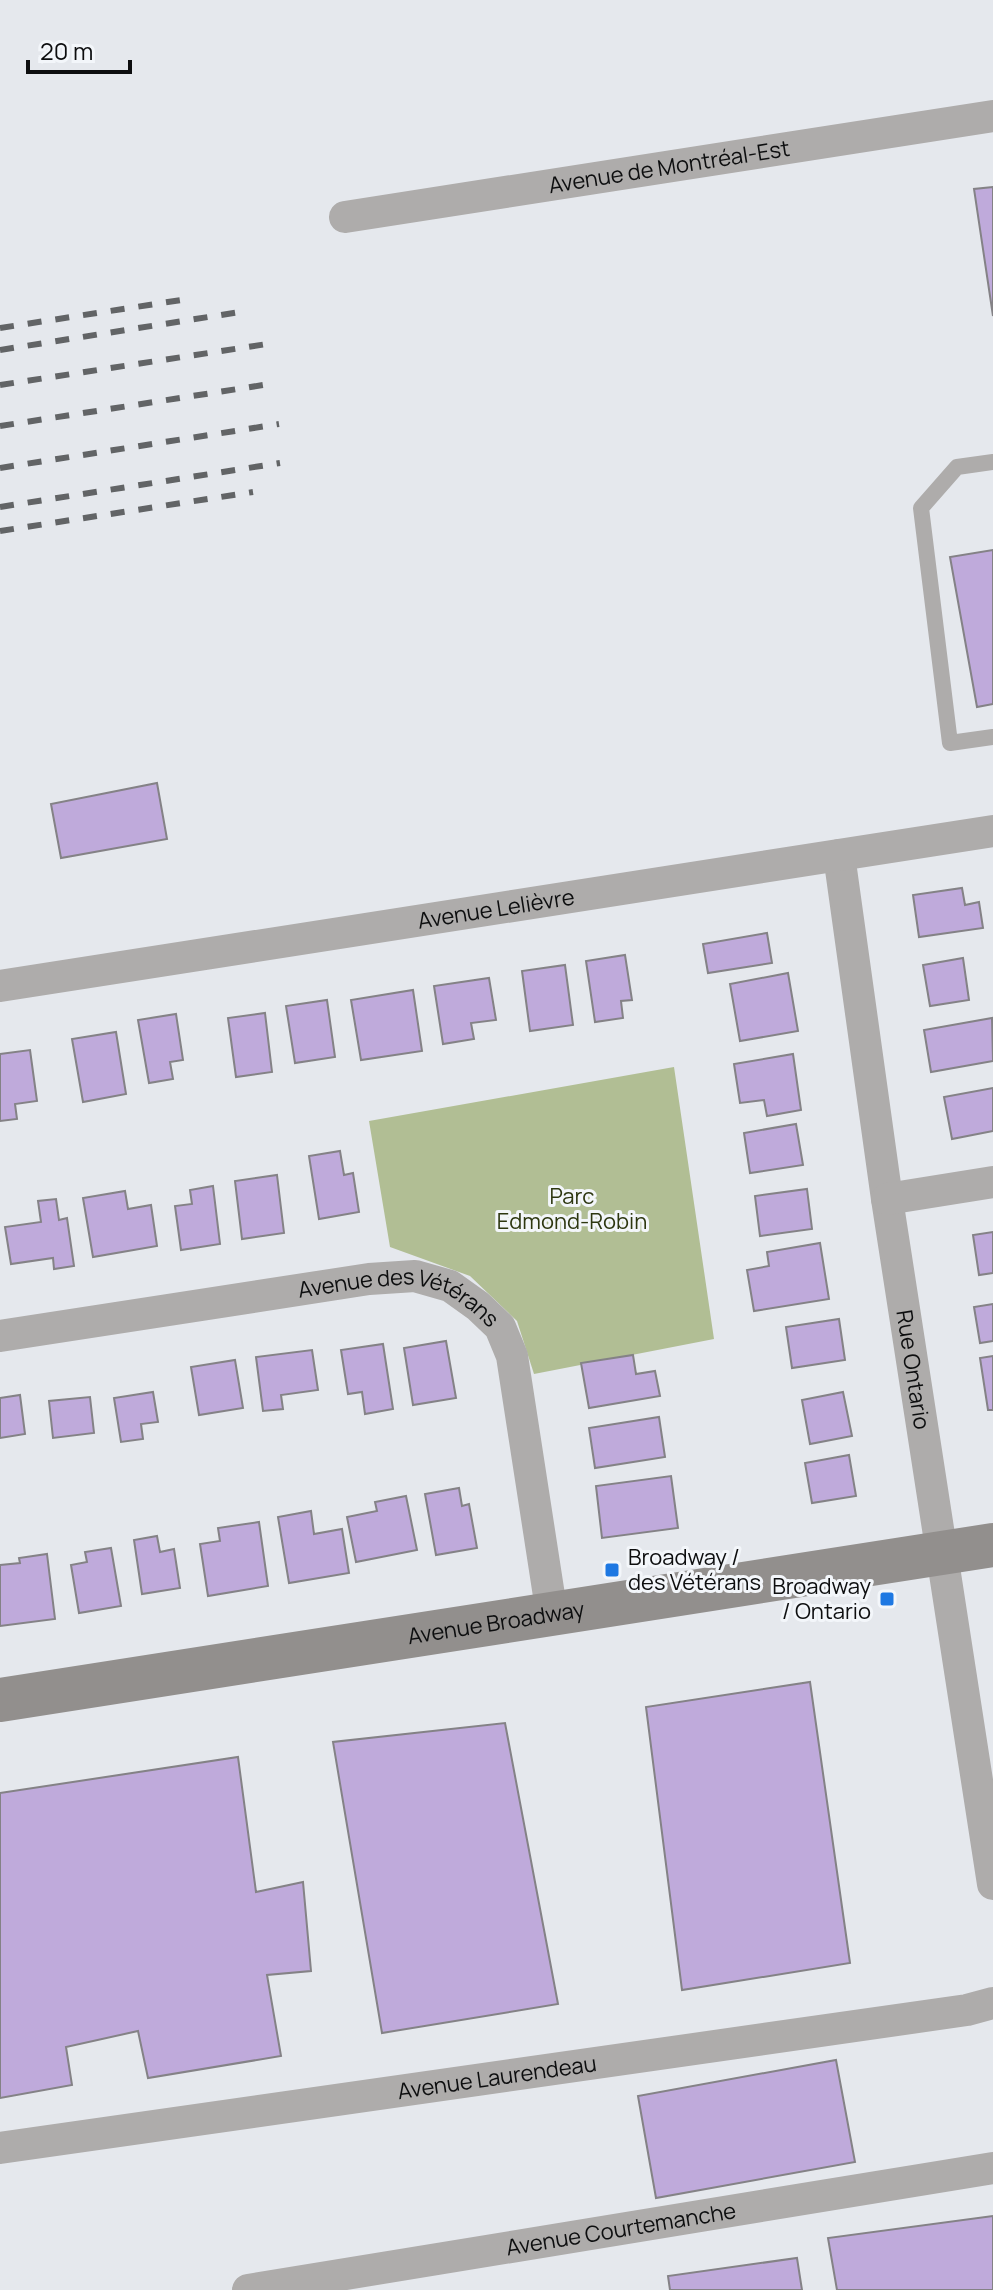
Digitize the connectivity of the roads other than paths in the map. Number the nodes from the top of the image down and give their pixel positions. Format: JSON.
{"nodes":[{"id":1,"x":993,"y":116,"type":"edge"},
{"id":2,"x":345,"y":217,"type":"dead end"},
{"id":3,"x":993,"y":462,"type":"edge"},
{"id":4,"x":993,"y":737,"type":"edge"},
{"id":5,"x":993,"y":831,"type":"edge"},
{"id":6,"x":839,"y":855,"type":"junction"},
{"id":7,"x":0,"y":986,"type":"edge"},
{"id":8,"x":993,"y":1182,"type":"edge"},
{"id":9,"x":887,"y":1199,"type":"junction"},
{"id":10,"x":0,"y":1336,"type":"edge"},
{"id":11,"x":993,"y":1545,"type":"edge"},
{"id":12,"x":943,"y":1553,"type":"junction"},
{"id":13,"x":552,"y":1615,"type":"junction"},
{"id":14,"x":0,"y":1700,"type":"edge"},
{"id":15,"x":993,"y":1884,"type":"edge"},
{"id":16,"x":993,"y":2003,"type":"edge"},
{"id":17,"x":0,"y":2148,"type":"edge"},
{"id":18,"x":993,"y":2168,"type":"edge"},
{"id":19,"x":248,"y":2290,"type":"edge"}],
"edges":[{"from":1,"to":2,"type":"street","name":"Avenue de Montréal-Est"},
{"from":3,"to":4,"type":"lane"},
{"from":5,"to":6,"type":"street","name":"Avenue Lelièvre"},
{"from":6,"to":7,"type":"street","name":"Avenue Lelièvre"},
{"from":6,"to":9,"type":"street","name":"Rue Ontario"},
{"from":8,"to":9,"type":"street"},
{"from":9,"to":12,"type":"street","name":"Rue Ontario"},
{"from":10,"to":13,"type":"street","name":"Avenue des Vétérans"},
{"from":11,"to":12,"type":"street","name":"Avenue Broadway"},
{"from":12,"to":13,"type":"street","name":"Avenue Broadway"},
{"from":12,"to":15,"type":"street","name":"Rue Ontario"},
{"from":13,"to":14,"type":"street","name":"Avenue Broadway"},
{"from":16,"to":17,"type":"street","name":"Avenue Laurendeau"},
{"from":18,"to":19,"type":"street","name":"Avenue Courtemanche"}]}
